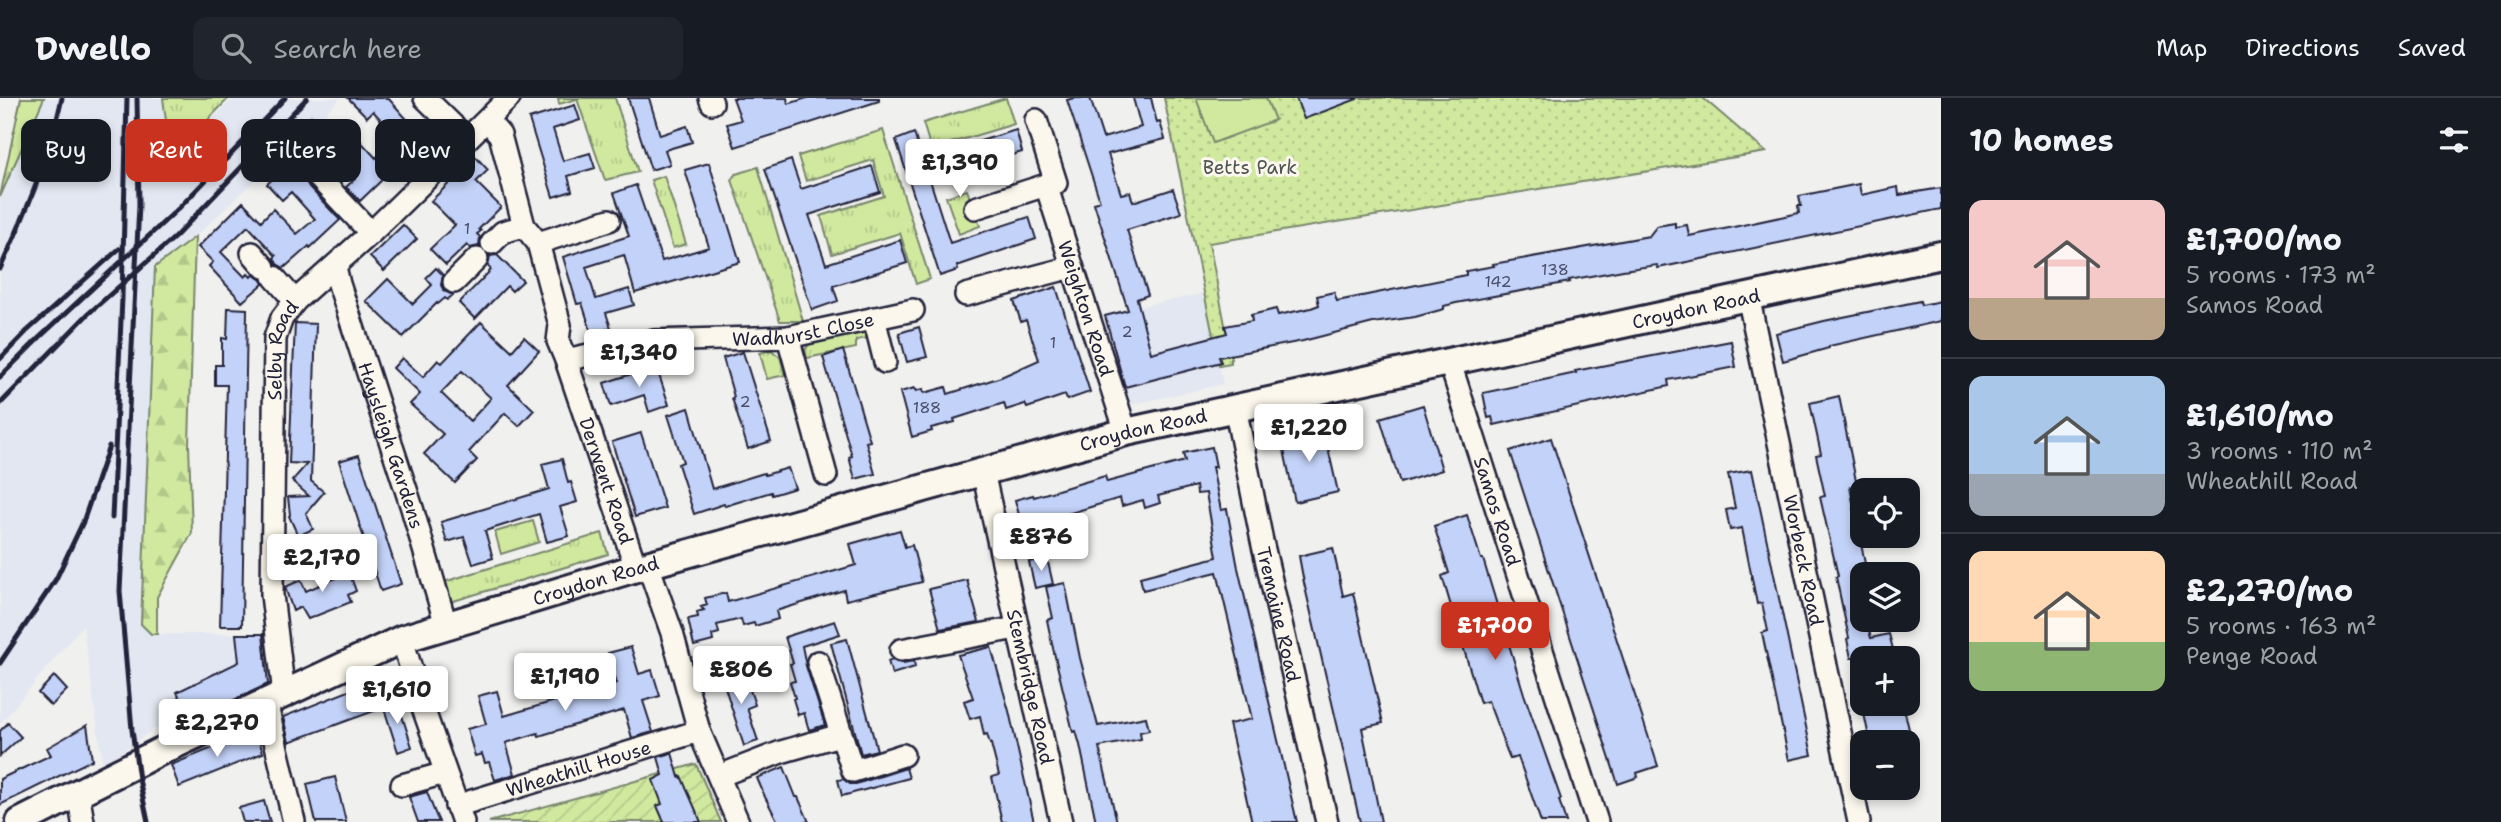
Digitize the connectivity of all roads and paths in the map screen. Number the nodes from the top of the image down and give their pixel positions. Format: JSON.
{"nodes":[{"id":1,"x":425,"y":98,"type":"edge"},
{"id":2,"x":509,"y":98,"type":"edge"},
{"id":3,"x":447,"y":119,"type":"edge"},
{"id":4,"x":487,"y":120,"type":"junction"},
{"id":5,"x":1036,"y":120,"type":"dead end"},
{"id":6,"x":475,"y":131,"type":"edge"},
{"id":7,"x":322,"y":182,"type":"edge"},
{"id":8,"x":423,"y":182,"type":"edge"},
{"id":9,"x":1046,"y":185,"type":"junction"},
{"id":10,"x":975,"y":208,"type":"dead end"},
{"id":11,"x":609,"y":220,"type":"dead end"},
{"id":12,"x":524,"y":226,"type":"junction"},
{"id":13,"x":371,"y":233,"type":"junction"},
{"id":14,"x":492,"y":243,"type":"dead end"},
{"id":15,"x":538,"y":243,"type":"junction"},
{"id":16,"x":1941,"y":254,"type":"edge"},
{"id":17,"x":477,"y":259,"type":"dead end"},
{"id":18,"x":263,"y":266,"type":"dead end"},
{"id":19,"x":335,"y":267,"type":"junction"},
{"id":20,"x":1072,"y":267,"type":"junction"},
{"id":21,"x":454,"y":282,"type":"dead end"},
{"id":22,"x":966,"y":295,"type":"dead end"},
{"id":23,"x":1748,"y":296,"type":"junction"},
{"id":24,"x":295,"y":301,"type":"junction"},
{"id":25,"x":913,"y":310,"type":"dead end"},
{"id":26,"x":874,"y":318,"type":"junction"},
{"id":27,"x":788,"y":337,"type":"junction"},
{"id":28,"x":566,"y":360,"type":"junction"},
{"id":29,"x":1449,"y":360,"type":"junction"},
{"id":30,"x":885,"y":362,"type":"dead end"},
{"id":31,"x":1235,"y":407,"type":"junction"},
{"id":32,"x":1126,"y":432,"type":"junction"},
{"id":33,"x":983,"y":472,"type":"junction"},
{"id":34,"x":827,"y":475,"type":"dead end"},
{"id":35,"x":642,"y":567,"type":"junction"},
{"id":36,"x":446,"y":625,"type":"junction"},
{"id":37,"x":1016,"y":628,"type":"junction"},
{"id":38,"x":402,"y":639,"type":"junction"},
{"id":39,"x":901,"y":650,"type":"dead end"},
{"id":40,"x":818,"y":662,"type":"dead end"},
{"id":41,"x":275,"y":698,"type":"junction"},
{"id":42,"x":699,"y":731,"type":"junction"},
{"id":43,"x":840,"y":734,"type":"junction"},
{"id":44,"x":903,"y":755,"type":"dead end"},
{"id":45,"x":445,"y":773,"type":"junction"},
{"id":46,"x":719,"y":776,"type":"junction"},
{"id":47,"x":402,"y":785,"type":"dead end"},
{"id":48,"x":78,"y":792,"type":"junction"},
{"id":49,"x":460,"y":814,"type":"edge"},
{"id":50,"x":20,"y":822,"type":"edge"},
{"id":51,"x":83,"y":822,"type":"edge"},
{"id":52,"x":294,"y":822,"type":"edge"},
{"id":53,"x":738,"y":822,"type":"edge"},
{"id":54,"x":1061,"y":822,"type":"edge"},
{"id":55,"x":1328,"y":822,"type":"edge"},
{"id":56,"x":1597,"y":822,"type":"edge"},
{"id":57,"x":1858,"y":822,"type":"edge"}],
"edges":[{"from":1,"to":3,"type":"street"},
{"from":2,"to":4,"type":"street","name":"Selby Road"},
{"from":4,"to":6,"type":"street","name":"Selby Road"},
{"from":4,"to":12,"type":"street","name":"Derwent Road"},
{"from":5,"to":9,"type":"street","name":"Weighton Road"},
{"from":7,"to":13,"type":"street"},
{"from":8,"to":13,"type":"street","name":"Selby Road"},
{"from":9,"to":10,"type":"street"},
{"from":9,"to":20,"type":"street","name":"Weighton Road"},
{"from":11,"to":15,"type":"street"},
{"from":12,"to":14,"type":"street"},
{"from":12,"to":15,"type":"street","name":"Derwent Road"},
{"from":13,"to":19,"type":"street","name":"Selby Road"},
{"from":15,"to":28,"type":"street","name":"Derwent Road"},
{"from":16,"to":23,"type":"main road","name":"Croydon Road"},
{"from":17,"to":21,"type":"street"},
{"from":18,"to":24,"type":"street"},
{"from":19,"to":24,"type":"street","name":"Selby Road"},
{"from":19,"to":36,"type":"street","name":"Haysleigh Gardens"},
{"from":20,"to":22,"type":"street"},
{"from":20,"to":32,"type":"street","name":"Weighton Road"},
{"from":23,"to":29,"type":"main road","name":"Croydon Road"},
{"from":23,"to":57,"type":"street","name":"Worbeck Road"},
{"from":24,"to":41,"type":"street","name":"Selby Road"},
{"from":25,"to":26,"type":"street","name":"Wadhurst Close"},
{"from":26,"to":27,"type":"street","name":"Wadhurst Close"},
{"from":26,"to":30,"type":"street"},
{"from":27,"to":28,"type":"street","name":"Wadhurst Close"},
{"from":27,"to":34,"type":"street"},
{"from":28,"to":35,"type":"street","name":"Derwent Road"},
{"from":29,"to":31,"type":"main road","name":"Croydon Road"},
{"from":29,"to":56,"type":"street","name":"Samos Road"},
{"from":31,"to":32,"type":"main road","name":"Croydon Road"},
{"from":31,"to":55,"type":"street","name":"Tremaine Road"},
{"from":32,"to":33,"type":"main road","name":"Croydon Road"},
{"from":33,"to":35,"type":"main road","name":"Croydon Road"},
{"from":33,"to":37,"type":"street","name":"Stembridge Road"},
{"from":35,"to":36,"type":"main road","name":"Croydon Road"},
{"from":35,"to":42,"type":"street","name":"Derwent Road"},
{"from":36,"to":38,"type":"main road","name":"Croydon Road"},
{"from":37,"to":39,"type":"street"},
{"from":37,"to":54,"type":"street","name":"Stembridge Road"},
{"from":38,"to":41,"type":"main road","name":"Croydon Road"},
{"from":38,"to":45,"type":"street"},
{"from":40,"to":43,"type":"street"},
{"from":41,"to":48,"type":"main road","name":"Croydon Road"},
{"from":41,"to":52,"type":"street","name":"Selby Road"},
{"from":42,"to":46,"type":"street","name":"Derwent Road"},
{"from":42,"to":49,"type":"street","name":"Wheathill House"},
{"from":43,"to":44,"type":"street"},
{"from":43,"to":46,"type":"street"},
{"from":45,"to":47,"type":"street"},
{"from":45,"to":49,"type":"street"},
{"from":46,"to":53,"type":"street","name":"Derwent Road"},
{"from":48,"to":50,"type":"main road","name":"Croydon Road"},
{"from":48,"to":51,"type":"street"}]}
